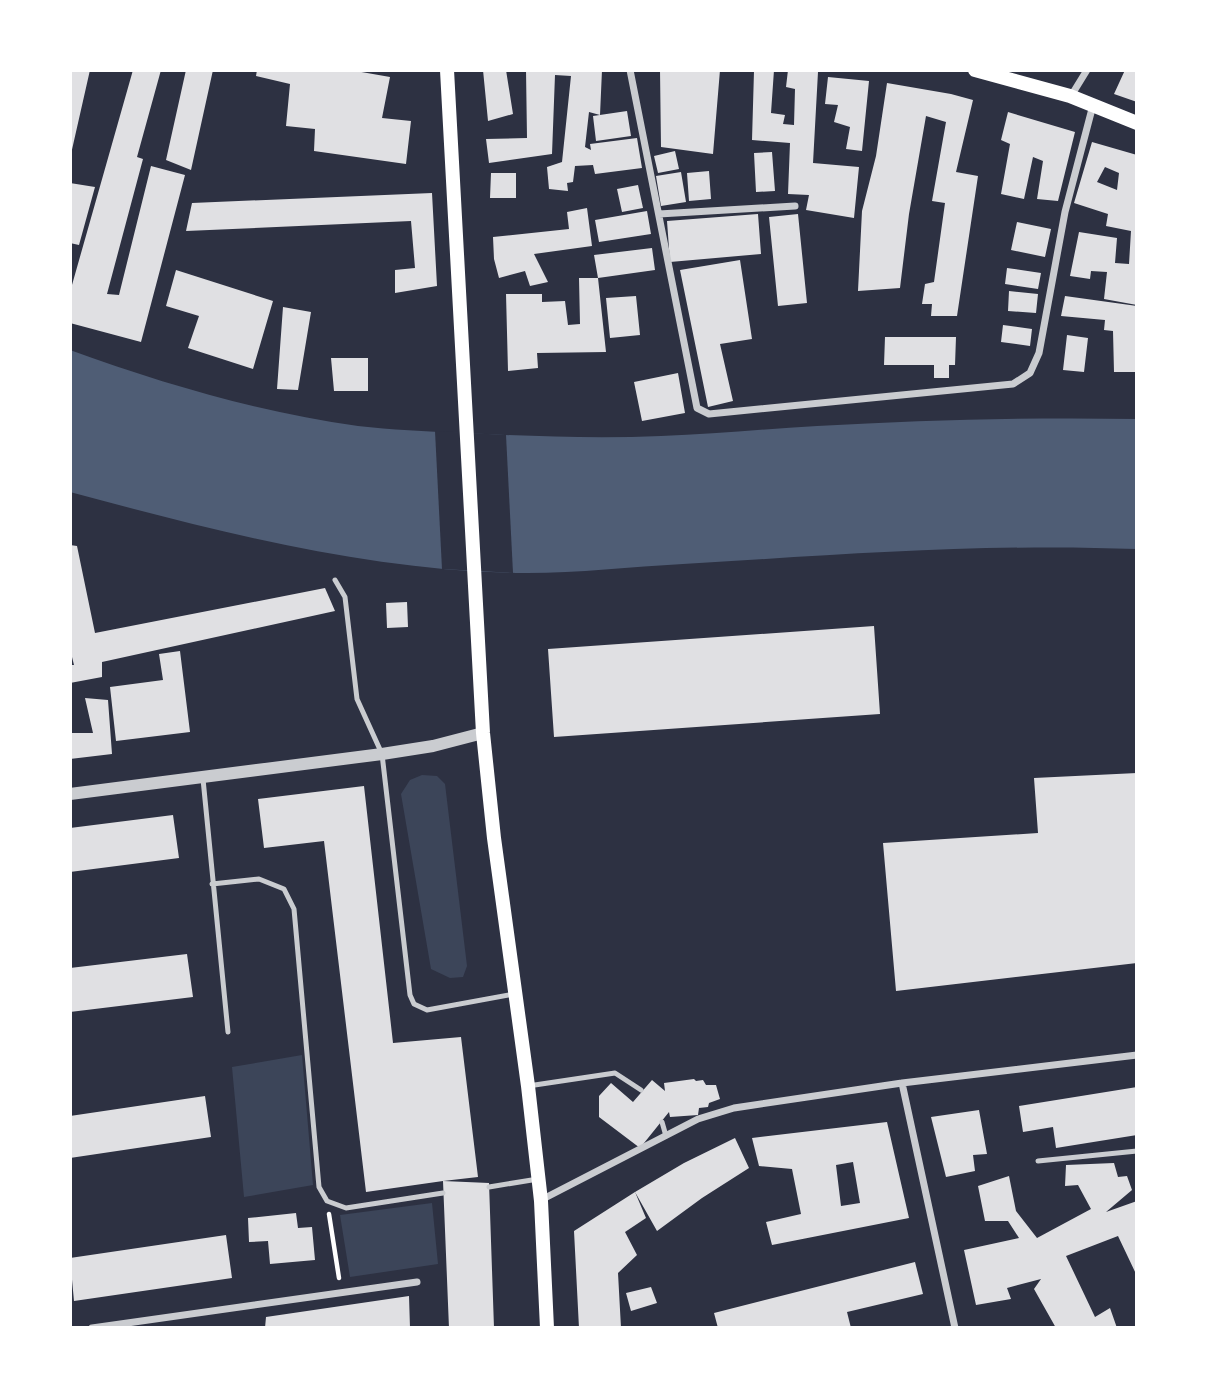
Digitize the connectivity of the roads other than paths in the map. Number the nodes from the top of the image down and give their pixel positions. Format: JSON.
{"nodes":[{"id":1,"x":447,"y":70,"type":"edge"},
{"id":2,"x":630,"y":70,"type":"edge"},
{"id":3,"x":975,"y":70,"type":"edge"},
{"id":4,"x":1087,"y":70,"type":"edge"},
{"id":5,"x":1070,"y":96,"type":"junction"},
{"id":6,"x":1093,"y":105,"type":"junction"},
{"id":7,"x":1137,"y":123,"type":"edge"},
{"id":8,"x":795,"y":206,"type":"dead end"},
{"id":9,"x":659,"y":214,"type":"junction"},
{"id":10,"x":335,"y":580,"type":"dead end"},
{"id":11,"x":483,"y":733,"type":"junction"},
{"id":12,"x":382,"y":754,"type":"junction"},
{"id":13,"x":203,"y":779,"type":"junction"},
{"id":14,"x":70,"y":794,"type":"edge"},
{"id":15,"x":212,"y":884,"type":"junction"},
{"id":16,"x":514,"y":994,"type":"junction"},
{"id":17,"x":228,"y":1032,"type":"dead end"},
{"id":18,"x":1137,"y":1055,"type":"edge"},
{"id":19,"x":902,"y":1083,"type":"junction"},
{"id":20,"x":528,"y":1087,"type":"junction"},
{"id":21,"x":641,"y":1090,"type":"dead end"},
{"id":22,"x":662,"y":1122,"type":"dead end"},
{"id":23,"x":666,"y":1136,"type":"junction"},
{"id":24,"x":1137,"y":1151,"type":"edge"},
{"id":25,"x":1038,"y":1161,"type":"dead end"},
{"id":26,"x":538,"y":1179,"type":"junction"},
{"id":27,"x":489,"y":1187,"type":"dead end"},
{"id":28,"x":443,"y":1194,"type":"dead end"},
{"id":29,"x":541,"y":1201,"type":"junction"},
{"id":30,"x":417,"y":1282,"type":"dead end"},
{"id":31,"x":92,"y":1328,"type":"edge"},
{"id":32,"x":547,"y":1328,"type":"edge"},
{"id":33,"x":955,"y":1328,"type":"edge"}],
"edges":[{"from":1,"to":11,"type":"main road"},
{"from":2,"to":9,"type":"street"},
{"from":3,"to":5,"type":"main road"},
{"from":4,"to":5,"type":"street"},
{"from":5,"to":6,"type":"main road"},
{"from":6,"to":7,"type":"main road"},
{"from":6,"to":9,"type":"street"},
{"from":8,"to":9,"type":"street"},
{"from":10,"to":12,"type":"lane"},
{"from":11,"to":12,"type":"street"},
{"from":11,"to":16,"type":"main road"},
{"from":12,"to":13,"type":"street"},
{"from":12,"to":16,"type":"lane"},
{"from":13,"to":14,"type":"street"},
{"from":13,"to":15,"type":"lane"},
{"from":15,"to":17,"type":"lane"},
{"from":15,"to":28,"type":"lane"},
{"from":16,"to":20,"type":"main road"},
{"from":18,"to":19,"type":"street"},
{"from":19,"to":23,"type":"street"},
{"from":19,"to":33,"type":"street"},
{"from":20,"to":21,"type":"lane"},
{"from":20,"to":26,"type":"main road"},
{"from":22,"to":23,"type":"lane"},
{"from":23,"to":29,"type":"street"},
{"from":24,"to":25,"type":"lane"},
{"from":26,"to":27,"type":"lane"},
{"from":26,"to":29,"type":"main road"},
{"from":29,"to":32,"type":"main road"},
{"from":30,"to":31,"type":"street"}]}
